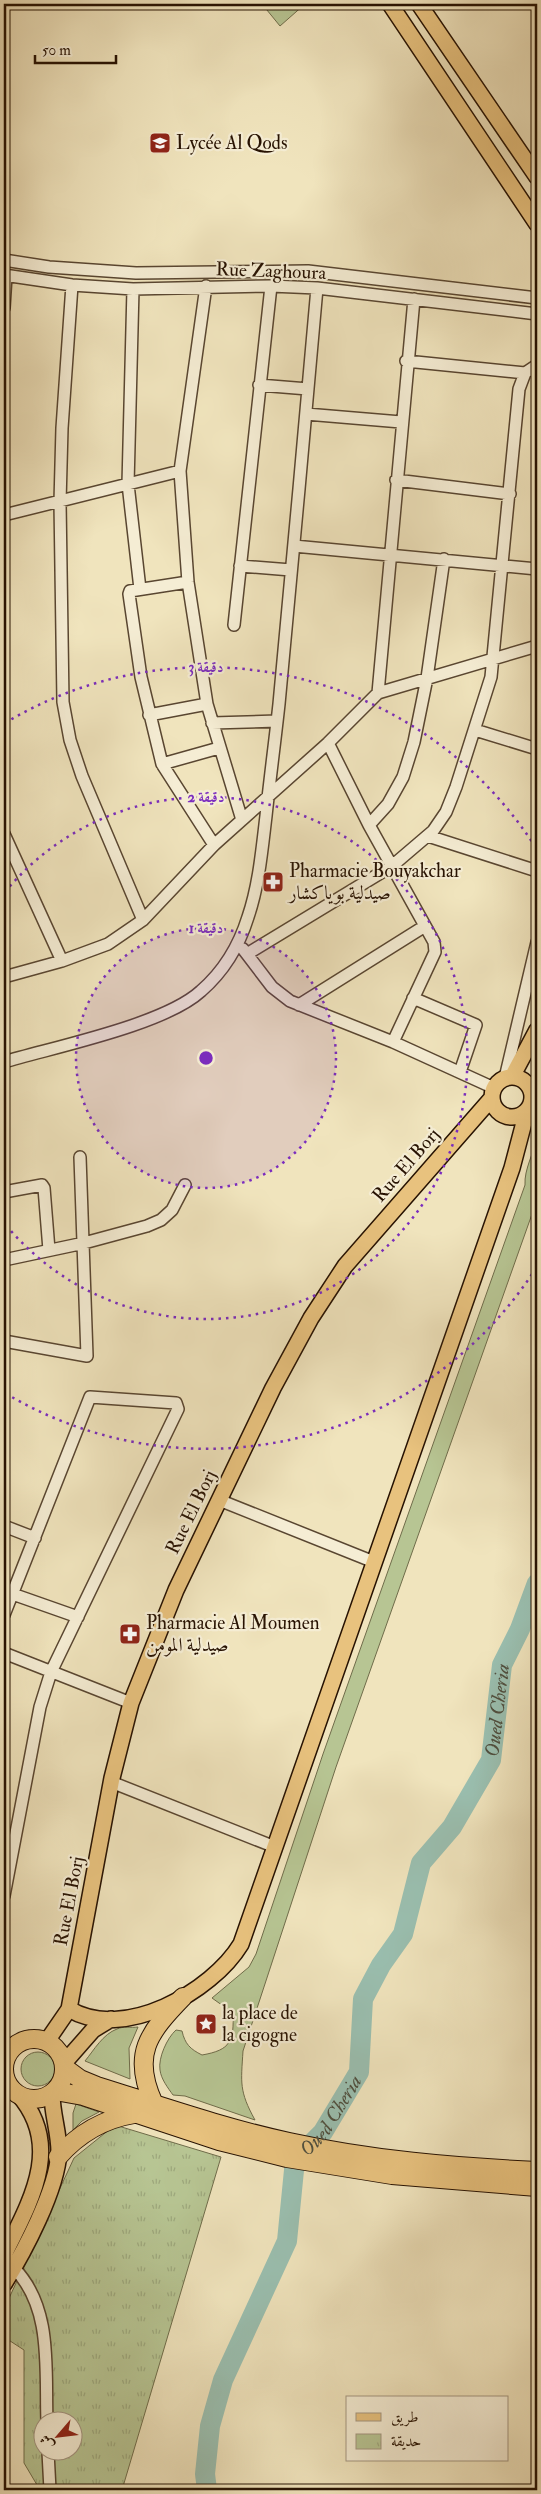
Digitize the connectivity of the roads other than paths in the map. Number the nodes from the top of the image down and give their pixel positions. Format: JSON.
{"nodes":[{"id":1,"x":390,"y":4,"type":"edge"},
{"id":2,"x":419,"y":4,"type":"edge"},
{"id":3,"x":444,"y":42,"type":"junction"},
{"id":4,"x":425,"y":56,"type":"junction"},
{"id":5,"x":537,"y":177,"type":"edge"},
{"id":6,"x":537,"y":224,"type":"edge"},
{"id":7,"x":4,"y":260,"type":"edge"},
{"id":8,"x":5,"y":276,"type":"edge"},
{"id":9,"x":72,"y":285,"type":"junction"},
{"id":10,"x":206,"y":286,"type":"junction"},
{"id":11,"x":271,"y":286,"type":"junction"},
{"id":12,"x":316,"y":288,"type":"junction"},
{"id":13,"x":134,"y":289,"type":"junction"},
{"id":14,"x":537,"y":298,"type":"edge"},
{"id":15,"x":414,"y":299,"type":"junction"},
{"id":16,"x":4,"y":308,"type":"edge"},
{"id":17,"x":537,"y":314,"type":"edge"},
{"id":18,"x":406,"y":361,"type":"junction"},
{"id":19,"x":537,"y":365,"type":"edge"},
{"id":20,"x":525,"y":374,"type":"junction"},
{"id":21,"x":259,"y":385,"type":"junction"},
{"id":22,"x":308,"y":389,"type":"junction"},
{"id":23,"x":306,"y":414,"type":"junction"},
{"id":24,"x":401,"y":422,"type":"junction"},
{"id":25,"x":180,"y":471,"type":"junction"},
{"id":26,"x":396,"y":480,"type":"junction"},
{"id":27,"x":128,"y":484,"type":"junction"},
{"id":28,"x":510,"y":494,"type":"junction"},
{"id":29,"x":60,"y":502,"type":"junction"},
{"id":30,"x":4,"y":515,"type":"edge"},
{"id":31,"x":294,"y":546,"type":"junction"},
{"id":32,"x":389,"y":554,"type":"junction"},
{"id":33,"x":444,"y":559,"type":"junction"},
{"id":34,"x":240,"y":566,"type":"junction"},
{"id":35,"x":503,"y":566,"type":"junction"},
{"id":36,"x":537,"y":569,"type":"edge"},
{"id":37,"x":291,"y":570,"type":"junction"},
{"id":38,"x":188,"y":582,"type":"junction"},
{"id":39,"x":140,"y":589,"type":"junction"},
{"id":40,"x":234,"y":625,"type":"dead end"},
{"id":41,"x":537,"y":646,"type":"edge"},
{"id":42,"x":493,"y":659,"type":"junction"},
{"id":43,"x":427,"y":678,"type":"junction"},
{"id":44,"x":378,"y":693,"type":"junction"},
{"id":45,"x":207,"y":704,"type":"junction"},
{"id":46,"x":149,"y":715,"type":"junction"},
{"id":47,"x":277,"y":721,"type":"junction"},
{"id":48,"x":212,"y":723,"type":"junction"},
{"id":49,"x":475,"y":730,"type":"junction"},
{"id":50,"x":328,"y":743,"type":"junction"},
{"id":51,"x":219,"y":748,"type":"junction"},
{"id":52,"x":537,"y":749,"type":"edge"},
{"id":53,"x":162,"y":764,"type":"junction"},
{"id":54,"x":269,"y":794,"type":"junction"},
{"id":55,"x":242,"y":820,"type":"junction"},
{"id":56,"x":368,"y":824,"type":"junction"},
{"id":57,"x":4,"y":834,"type":"edge"},
{"id":58,"x":428,"y":836,"type":"junction"},
{"id":59,"x":214,"y":845,"type":"junction"},
{"id":60,"x":392,"y":866,"type":"junction"},
{"id":61,"x":537,"y":871,"type":"edge"},
{"id":62,"x":143,"y":920,"type":"junction"},
{"id":63,"x":425,"y":926,"type":"junction"},
{"id":64,"x":537,"y":942,"type":"edge"},
{"id":65,"x":239,"y":944,"type":"junction"},
{"id":66,"x":247,"y":954,"type":"junction"},
{"id":67,"x":62,"y":960,"type":"junction"},
{"id":68,"x":4,"y":977,"type":"edge"},
{"id":69,"x":414,"y":998,"type":"junction"},
{"id":70,"x":299,"y":1005,"type":"junction"},
{"id":71,"x":537,"y":1030,"type":"edge"},
{"id":72,"x":393,"y":1042,"type":"junction"},
{"id":73,"x":4,"y":1062,"type":"edge"},
{"id":74,"x":460,"y":1072,"type":"junction"},
{"id":75,"x":500,"y":1085,"type":"junction"},
{"id":76,"x":534,"y":1086,"type":"edge"},
{"id":77,"x":527,"y":1111,"type":"junction"},
{"id":78,"x":80,"y":1157,"type":"dead end"},
{"id":79,"x":185,"y":1185,"type":"dead end"},
{"id":80,"x":4,"y":1192,"type":"edge"},
{"id":81,"x":84,"y":1243,"type":"junction"},
{"id":82,"x":49,"y":1250,"type":"junction"},
{"id":83,"x":4,"y":1260,"type":"edge"},
{"id":84,"x":4,"y":1341,"type":"edge"},
{"id":85,"x":219,"y":1500,"type":"junction"},
{"id":86,"x":4,"y":1526,"type":"edge"},
{"id":87,"x":35,"y":1538,"type":"junction"},
{"id":88,"x":374,"y":1562,"type":"junction"},
{"id":89,"x":8,"y":1593,"type":"edge"},
{"id":90,"x":4,"y":1615,"type":"edge"},
{"id":91,"x":78,"y":1617,"type":"junction"},
{"id":92,"x":4,"y":1653,"type":"edge"},
{"id":93,"x":52,"y":1672,"type":"junction"},
{"id":94,"x":132,"y":1703,"type":"junction"},
{"id":95,"x":111,"y":1782,"type":"junction"},
{"id":96,"x":275,"y":1848,"type":"junction"},
{"id":97,"x":4,"y":1896,"type":"edge"},
{"id":98,"x":183,"y":1997,"type":"junction"},
{"id":99,"x":69,"y":2010,"type":"junction"},
{"id":100,"x":111,"y":2020,"type":"junction"},
{"id":101,"x":47,"y":2041,"type":"junction"},
{"id":102,"x":21,"y":2042,"type":"junction"},
{"id":103,"x":4,"y":2044,"type":"edge"},
{"id":104,"x":64,"y":2065,"type":"junction"},
{"id":105,"x":7,"y":2081,"type":"edge"},
{"id":106,"x":54,"y":2093,"type":"junction"},
{"id":107,"x":154,"y":2104,"type":"junction"},
{"id":108,"x":134,"y":2114,"type":"junction"},
{"id":109,"x":221,"y":2134,"type":"junction"},
{"id":110,"x":58,"y":2157,"type":"junction"},
{"id":111,"x":426,"y":2171,"type":"junction"},
{"id":112,"x":537,"y":2172,"type":"edge"},
{"id":113,"x":537,"y":2187,"type":"edge"},
{"id":114,"x":4,"y":2254,"type":"edge"},
{"id":115,"x":14,"y":2268,"type":"junction"},
{"id":116,"x":4,"y":2284,"type":"edge"},
{"id":117,"x":46,"y":2412,"type":"edge"},
{"id":118,"x":49,"y":2462,"type":"edge"},
{"id":119,"x":50,"y":2490,"type":"edge"}],
"edges":[{"from":1,"to":4,"type":"main road"},
{"from":2,"to":3,"type":"main road"},
{"from":3,"to":4,"type":"main road"},
{"from":3,"to":5,"type":"main road"},
{"from":4,"to":6,"type":"main road"},
{"from":7,"to":14,"type":"street","name":"Rue Zaghoura"},
{"from":8,"to":9,"type":"street","name":"Rue Zaghoura"},
{"from":8,"to":16,"type":"street"},
{"from":9,"to":13,"type":"street","name":"Rue Zaghoura"},
{"from":9,"to":29,"type":"street"},
{"from":10,"to":11,"type":"street","name":"Rue Zaghoura"},
{"from":10,"to":13,"type":"street","name":"Rue Zaghoura"},
{"from":10,"to":25,"type":"street"},
{"from":11,"to":12,"type":"street","name":"Rue Zaghoura"},
{"from":11,"to":21,"type":"street"},
{"from":12,"to":15,"type":"street","name":"Rue Zaghoura"},
{"from":12,"to":22,"type":"street"},
{"from":13,"to":27,"type":"street"},
{"from":15,"to":17,"type":"street","name":"Rue Zaghoura"},
{"from":15,"to":18,"type":"street"},
{"from":18,"to":20,"type":"street"},
{"from":18,"to":24,"type":"street"},
{"from":19,"to":20,"type":"street"},
{"from":20,"to":28,"type":"street"},
{"from":21,"to":22,"type":"street"},
{"from":21,"to":34,"type":"street"},
{"from":22,"to":23,"type":"street"},
{"from":23,"to":24,"type":"street"},
{"from":23,"to":31,"type":"street"},
{"from":24,"to":26,"type":"street"},
{"from":25,"to":27,"type":"street"},
{"from":25,"to":38,"type":"street"},
{"from":26,"to":28,"type":"street"},
{"from":26,"to":32,"type":"street"},
{"from":27,"to":29,"type":"street"},
{"from":27,"to":39,"type":"street"},
{"from":28,"to":35,"type":"street"},
{"from":29,"to":30,"type":"street"},
{"from":29,"to":62,"type":"street"},
{"from":31,"to":32,"type":"street"},
{"from":31,"to":37,"type":"street"},
{"from":32,"to":33,"type":"street"},
{"from":32,"to":44,"type":"street"},
{"from":33,"to":35,"type":"street"},
{"from":33,"to":43,"type":"street"},
{"from":34,"to":37,"type":"street"},
{"from":34,"to":40,"type":"street"},
{"from":35,"to":36,"type":"street"},
{"from":35,"to":42,"type":"street"},
{"from":37,"to":47,"type":"street"},
{"from":38,"to":39,"type":"street"},
{"from":38,"to":45,"type":"street"},
{"from":39,"to":46,"type":"street"},
{"from":41,"to":42,"type":"street"},
{"from":42,"to":43,"type":"street"},
{"from":42,"to":49,"type":"street"},
{"from":43,"to":44,"type":"street"},
{"from":43,"to":56,"type":"street"},
{"from":44,"to":50,"type":"street"},
{"from":45,"to":46,"type":"street"},
{"from":45,"to":48,"type":"street"},
{"from":46,"to":53,"type":"street"},
{"from":47,"to":48,"type":"street"},
{"from":47,"to":54,"type":"street"},
{"from":48,"to":51,"type":"street"},
{"from":49,"to":52,"type":"street"},
{"from":49,"to":58,"type":"street"},
{"from":50,"to":54,"type":"street"},
{"from":50,"to":56,"type":"street"},
{"from":51,"to":53,"type":"street"},
{"from":51,"to":55,"type":"street"},
{"from":53,"to":59,"type":"street"},
{"from":54,"to":55,"type":"street"},
{"from":54,"to":65,"type":"street"},
{"from":55,"to":59,"type":"street"},
{"from":56,"to":60,"type":"street"},
{"from":57,"to":67,"type":"street"},
{"from":58,"to":60,"type":"street"},
{"from":58,"to":61,"type":"street"},
{"from":59,"to":62,"type":"street"},
{"from":60,"to":63,"type":"street"},
{"from":60,"to":66,"type":"street"},
{"from":62,"to":67,"type":"street"},
{"from":63,"to":69,"type":"street"},
{"from":63,"to":70,"type":"street"},
{"from":64,"to":75,"type":"street"},
{"from":65,"to":66,"type":"street"},
{"from":65,"to":73,"type":"street"},
{"from":66,"to":70,"type":"street"},
{"from":67,"to":68,"type":"street"},
{"from":69,"to":72,"type":"street"},
{"from":69,"to":74,"type":"street"},
{"from":70,"to":72,"type":"street"},
{"from":71,"to":75,"type":"main road","name":"Rue El Borj"},
{"from":72,"to":74,"type":"street"},
{"from":74,"to":75,"type":"street"},
{"from":75,"to":76,"type":"main road"},
{"from":75,"to":77,"type":"main road"},
{"from":75,"to":85,"type":"main road","name":"Rue El Borj"},
{"from":76,"to":77,"type":"main road"},
{"from":77,"to":88,"type":"main road"},
{"from":78,"to":81,"type":"street"},
{"from":79,"to":81,"type":"street"},
{"from":80,"to":82,"type":"street"},
{"from":81,"to":82,"type":"street"},
{"from":81,"to":84,"type":"street"},
{"from":82,"to":83,"type":"street"},
{"from":85,"to":88,"type":"street"},
{"from":85,"to":94,"type":"main road","name":"Rue El Borj"},
{"from":86,"to":87,"type":"street"},
{"from":87,"to":89,"type":"street"},
{"from":87,"to":91,"type":"street"},
{"from":88,"to":96,"type":"main road"},
{"from":89,"to":90,"type":"street"},
{"from":89,"to":91,"type":"street"},
{"from":91,"to":93,"type":"street"},
{"from":92,"to":93,"type":"street"},
{"from":93,"to":94,"type":"street"},
{"from":93,"to":97,"type":"street"},
{"from":94,"to":95,"type":"main road","name":"Rue El Borj"},
{"from":95,"to":96,"type":"street"},
{"from":95,"to":99,"type":"main road","name":"Rue El Borj"},
{"from":96,"to":98,"type":"main road"},
{"from":98,"to":100,"type":"main road"},
{"from":98,"to":107,"type":"highway"},
{"from":99,"to":100,"type":"main road"},
{"from":99,"to":101,"type":"main road"},
{"from":100,"to":104,"type":"main road"},
{"from":101,"to":102,"type":"highway"},
{"from":101,"to":104,"type":"highway"},
{"from":102,"to":103,"type":"highway"},
{"from":102,"to":105,"type":"highway"},
{"from":104,"to":106,"type":"highway"},
{"from":104,"to":107,"type":"highway"},
{"from":105,"to":106,"type":"highway"},
{"from":105,"to":114,"type":"main road"},
{"from":106,"to":108,"type":"highway"},
{"from":106,"to":110,"type":"main road"},
{"from":107,"to":109,"type":"highway"},
{"from":108,"to":109,"type":"highway"},
{"from":108,"to":110,"type":"highway"},
{"from":109,"to":111,"type":"highway"},
{"from":110,"to":115,"type":"main road"},
{"from":111,"to":112,"type":"highway"},
{"from":111,"to":113,"type":"highway"},
{"from":115,"to":116,"type":"main road"},
{"from":115,"to":117,"type":"street"},
{"from":118,"to":119,"type":"street"}]}
